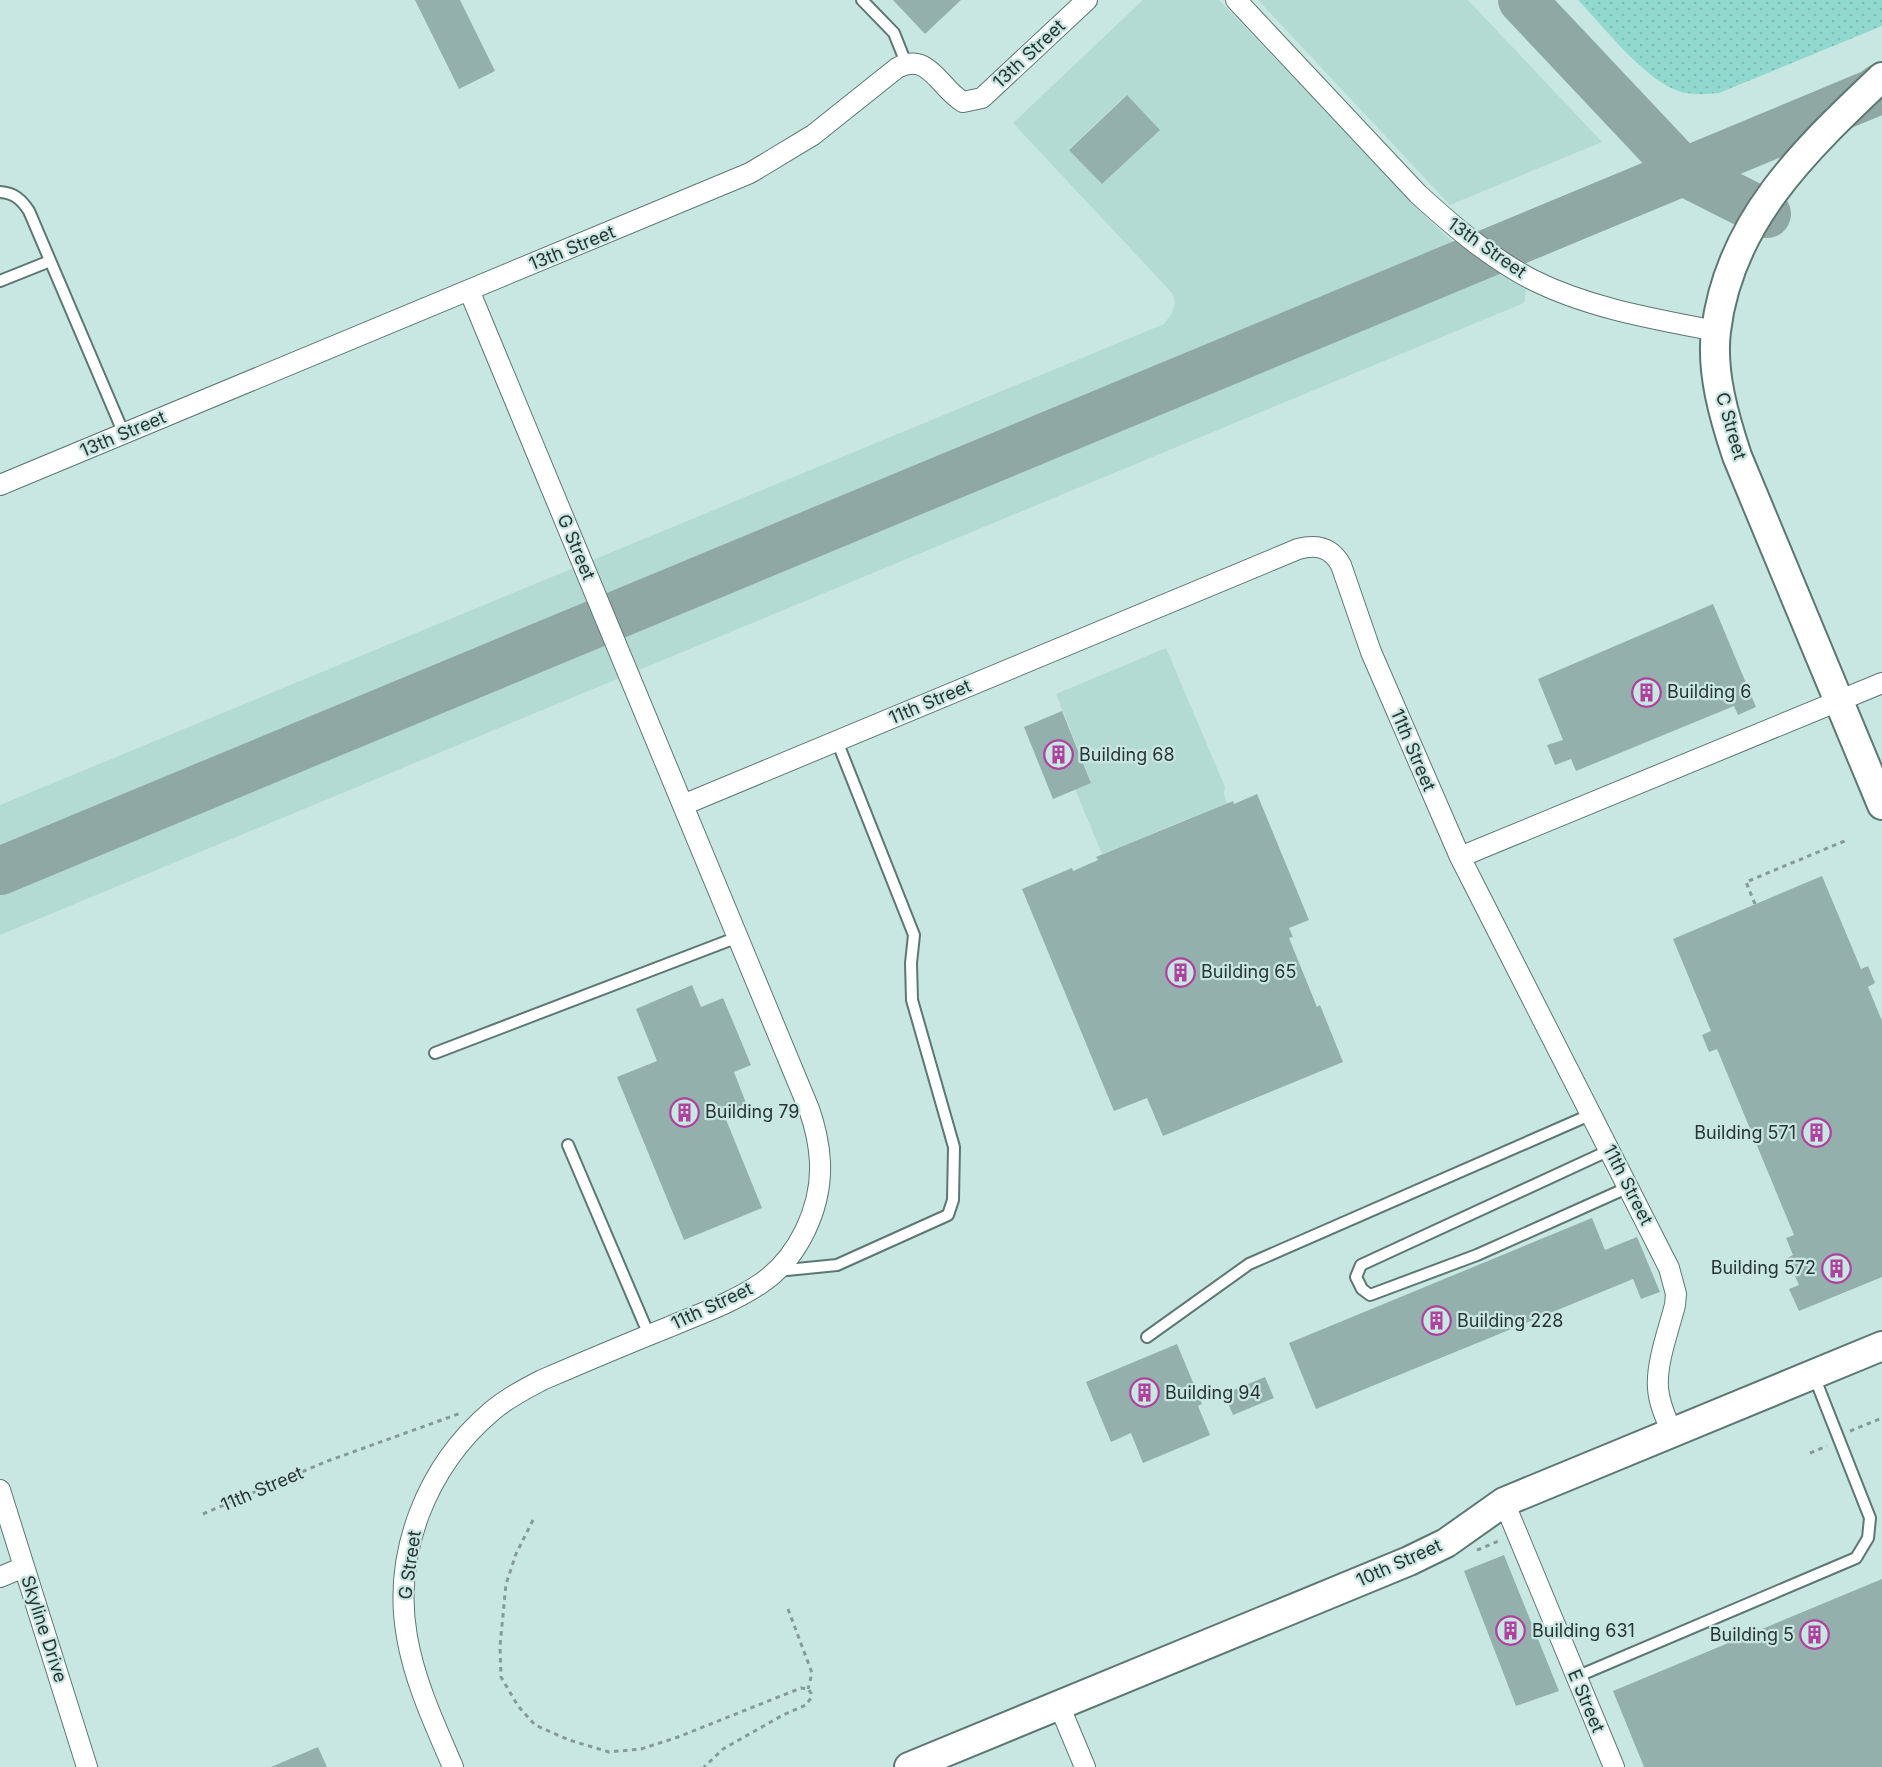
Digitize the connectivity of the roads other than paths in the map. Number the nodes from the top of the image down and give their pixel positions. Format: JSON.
{"nodes":[{"id":1,"x":862,"y":0,"type":"edge"},
{"id":2,"x":1087,"y":0,"type":"edge"},
{"id":3,"x":1236,"y":0,"type":"edge"},
{"id":4,"x":906,"y":63,"type":"junction"},
{"id":5,"x":1882,"y":77,"type":"edge"},
{"id":6,"x":0,"y":192,"type":"edge"},
{"id":7,"x":50,"y":261,"type":"junction"},
{"id":8,"x":0,"y":281,"type":"edge"},
{"id":9,"x":469,"y":290,"type":"junction"},
{"id":10,"x":1716,"y":331,"type":"junction"},
{"id":11,"x":124,"y":434,"type":"junction"},
{"id":12,"x":0,"y":485,"type":"edge"},
{"id":13,"x":1882,"y":683,"type":"edge"},
{"id":14,"x":1839,"y":702,"type":"junction"},
{"id":15,"x":837,"y":741,"type":"junction"},
{"id":16,"x":683,"y":805,"type":"junction"},
{"id":17,"x":1882,"y":805,"type":"edge"},
{"id":18,"x":1460,"y":857,"type":"junction"},
{"id":19,"x":738,"y":937,"type":"junction"},
{"id":20,"x":435,"y":1053,"type":"dead end"},
{"id":21,"x":1592,"y":1113,"type":"junction"},
{"id":22,"x":568,"y":1144,"type":"dead end"},
{"id":23,"x":1610,"y":1150,"type":"junction"},
{"id":24,"x":1629,"y":1187,"type":"junction"},
{"id":25,"x":777,"y":1271,"type":"junction"},
{"id":26,"x":649,"y":1335,"type":"junction"},
{"id":27,"x":1147,"y":1337,"type":"dead end"},
{"id":28,"x":1882,"y":1346,"type":"edge"},
{"id":29,"x":1813,"y":1374,"type":"junction"},
{"id":30,"x":517,"y":1393,"type":"joint"},
{"id":31,"x":1672,"y":1433,"type":"junction"},
{"id":32,"x":1,"y":1496,"type":"edge"},
{"id":33,"x":1504,"y":1502,"type":"junction"},
{"id":34,"x":24,"y":1567,"type":"junction"},
{"id":35,"x":0,"y":1577,"type":"edge"},
{"id":36,"x":1576,"y":1677,"type":"junction"},
{"id":37,"x":1059,"y":1705,"type":"junction"},
{"id":38,"x":440,"y":1736,"type":"junction"},
{"id":39,"x":87,"y":1767,"type":"edge"},
{"id":40,"x":453,"y":1767,"type":"edge"},
{"id":41,"x":467,"y":1767,"type":"edge"},
{"id":42,"x":909,"y":1767,"type":"edge"},
{"id":43,"x":1084,"y":1767,"type":"edge"},
{"id":44,"x":1614,"y":1767,"type":"edge"}],
"edges":[{"from":1,"to":4,"type":"lane"},
{"from":2,"to":4,"type":"street","name":"13th Street"},
{"from":3,"to":10,"type":"street","name":"13th Street"},
{"from":4,"to":9,"type":"street","name":"13th Street"},
{"from":5,"to":10,"type":"street","name":"C Street"},
{"from":6,"to":7,"type":"lane"},
{"from":7,"to":8,"type":"lane"},
{"from":7,"to":11,"type":"lane"},
{"from":9,"to":11,"type":"street","name":"13th Street"},
{"from":9,"to":16,"type":"street","name":"G Street"},
{"from":10,"to":14,"type":"street","name":"C Street"},
{"from":11,"to":12,"type":"street","name":"13th Street"},
{"from":13,"to":14,"type":"street"},
{"from":14,"to":17,"type":"street","name":"C Street"},
{"from":14,"to":18,"type":"street"},
{"from":15,"to":16,"type":"street","name":"11th Street"},
{"from":15,"to":18,"type":"street","name":"11th Street"},
{"from":15,"to":25,"type":"lane"},
{"from":16,"to":19,"type":"street","name":"11th Street"},
{"from":18,"to":21,"type":"street","name":"11th Street"},
{"from":19,"to":20,"type":"lane"},
{"from":19,"to":25,"type":"street","name":"11th Street"},
{"from":21,"to":23,"type":"street","name":"11th Street"},
{"from":21,"to":27,"type":"lane"},
{"from":22,"to":26,"type":"lane"},
{"from":23,"to":24,"type":"street","name":"11th Street"},
{"from":23,"to":24,"type":"lane"},
{"from":24,"to":31,"type":"street","name":"11th Street"},
{"from":25,"to":26,"type":"street","name":"11th Street"},
{"from":26,"to":30,"type":"street","name":"11th Street"},
{"from":28,"to":29,"type":"street","name":"10th Street"},
{"from":29,"to":31,"type":"street","name":"10th Street"},
{"from":29,"to":36,"type":"lane"},
{"from":30,"to":38,"type":"street","name":"G Street"},
{"from":31,"to":33,"type":"street","name":"10th Street"},
{"from":32,"to":34,"type":"street","name":"Skyline Drive"},
{"from":33,"to":36,"type":"street","name":"E Street"},
{"from":33,"to":37,"type":"street","name":"10th Street"},
{"from":34,"to":35,"type":"street"},
{"from":34,"to":39,"type":"street","name":"Skyline Drive"},
{"from":36,"to":44,"type":"street","name":"E Street"},
{"from":37,"to":42,"type":"street","name":"10th Street"},
{"from":37,"to":43,"type":"street"},
{"from":38,"to":40,"type":"street","name":"G Street"},
{"from":38,"to":41,"type":"street"}]}
